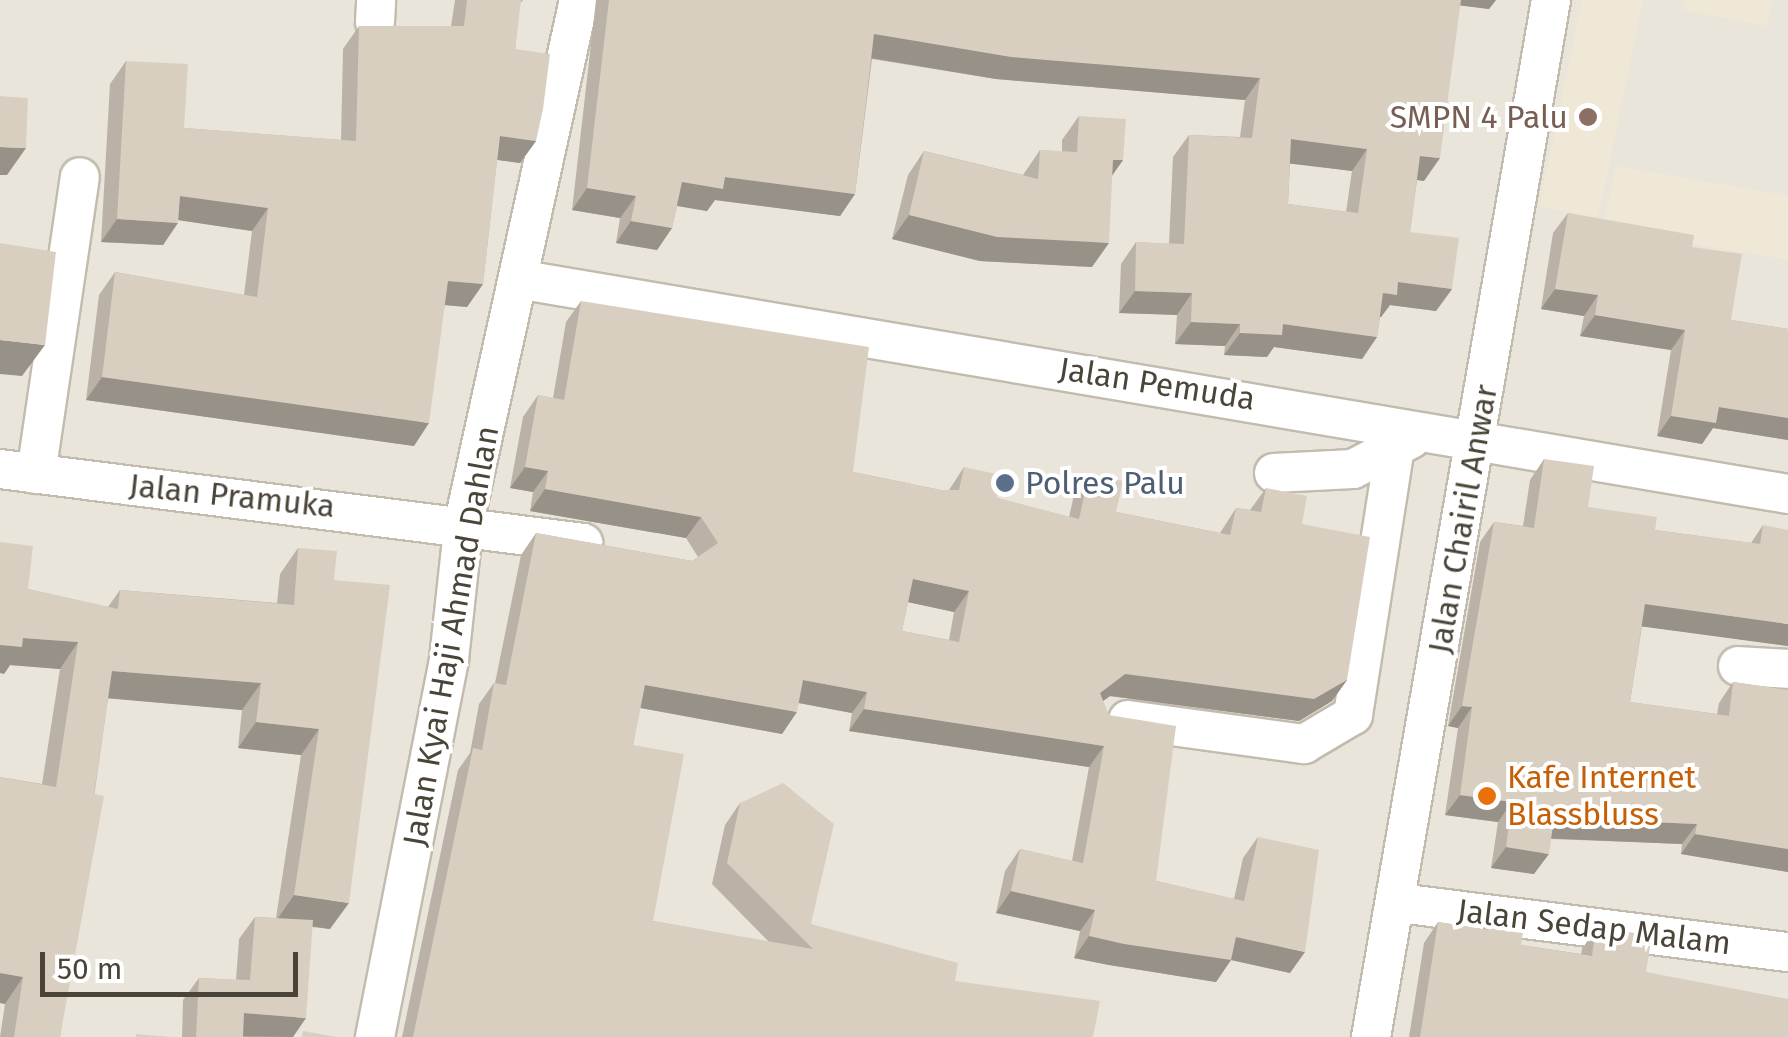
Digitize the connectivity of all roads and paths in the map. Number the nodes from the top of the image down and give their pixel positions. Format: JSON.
{"nodes":[{"id":1,"x":579,"y":0,"type":"edge"},
{"id":2,"x":1551,"y":0,"type":"edge"},
{"id":3,"x":80,"y":176,"type":"dead end"},
{"id":4,"x":523,"y":280,"type":"junction"},
{"id":5,"x":1430,"y":429,"type":"junction"},
{"id":6,"x":1475,"y":445,"type":"junction"},
{"id":7,"x":1396,"y":447,"type":"junction"},
{"id":8,"x":18,"y":472,"type":"edge"},
{"id":9,"x":1274,"y":473,"type":"dead end"},
{"id":10,"x":1788,"y":494,"type":"edge"},
{"id":11,"x":464,"y":522,"type":"junction"},
{"id":12,"x":622,"y":550,"type":"edge"},
{"id":13,"x":1738,"y":666,"type":"dead end"},
{"id":14,"x":1788,"y":669,"type":"edge"},
{"id":15,"x":1107,"y":718,"type":"edge"},
{"id":16,"x":1400,"y":903,"type":"junction"},
{"id":17,"x":1788,"y":952,"type":"edge"},
{"id":18,"x":375,"y":1037,"type":"edge"},
{"id":19,"x":1370,"y":1037,"type":"edge"}],
"edges":[{"from":1,"to":4,"type":"street","name":"Jalan Kyai Haji Ahmad Dahlan"},
{"from":2,"to":6,"type":"street","name":"Jalan Chairil Anwar"},
{"from":3,"to":8,"type":"street"},
{"from":4,"to":5,"type":"street","name":"Jalan Pemuda"},
{"from":4,"to":11,"type":"street","name":"Jalan Kyai Haji Ahmad Dahlan"},
{"from":5,"to":6,"type":"street","name":"Jalan Pemuda"},
{"from":5,"to":7,"type":"street"},
{"from":6,"to":10,"type":"street","name":"Jalan Pemuda"},
{"from":6,"to":16,"type":"street","name":"Jalan Chairil Anwar"},
{"from":7,"to":9,"type":"street"},
{"from":7,"to":15,"type":"street"},
{"from":8,"to":11,"type":"street","name":"Jalan Pramuka"},
{"from":11,"to":12,"type":"street","name":"Jalan Pramuka"},
{"from":11,"to":18,"type":"street","name":"Jalan Kyai Haji Ahmad Dahlan"},
{"from":13,"to":14,"type":"street"},
{"from":16,"to":17,"type":"street","name":"Jalan Sedap Malam"},
{"from":16,"to":19,"type":"street","name":"Jalan Chairil Anwar"}]}
